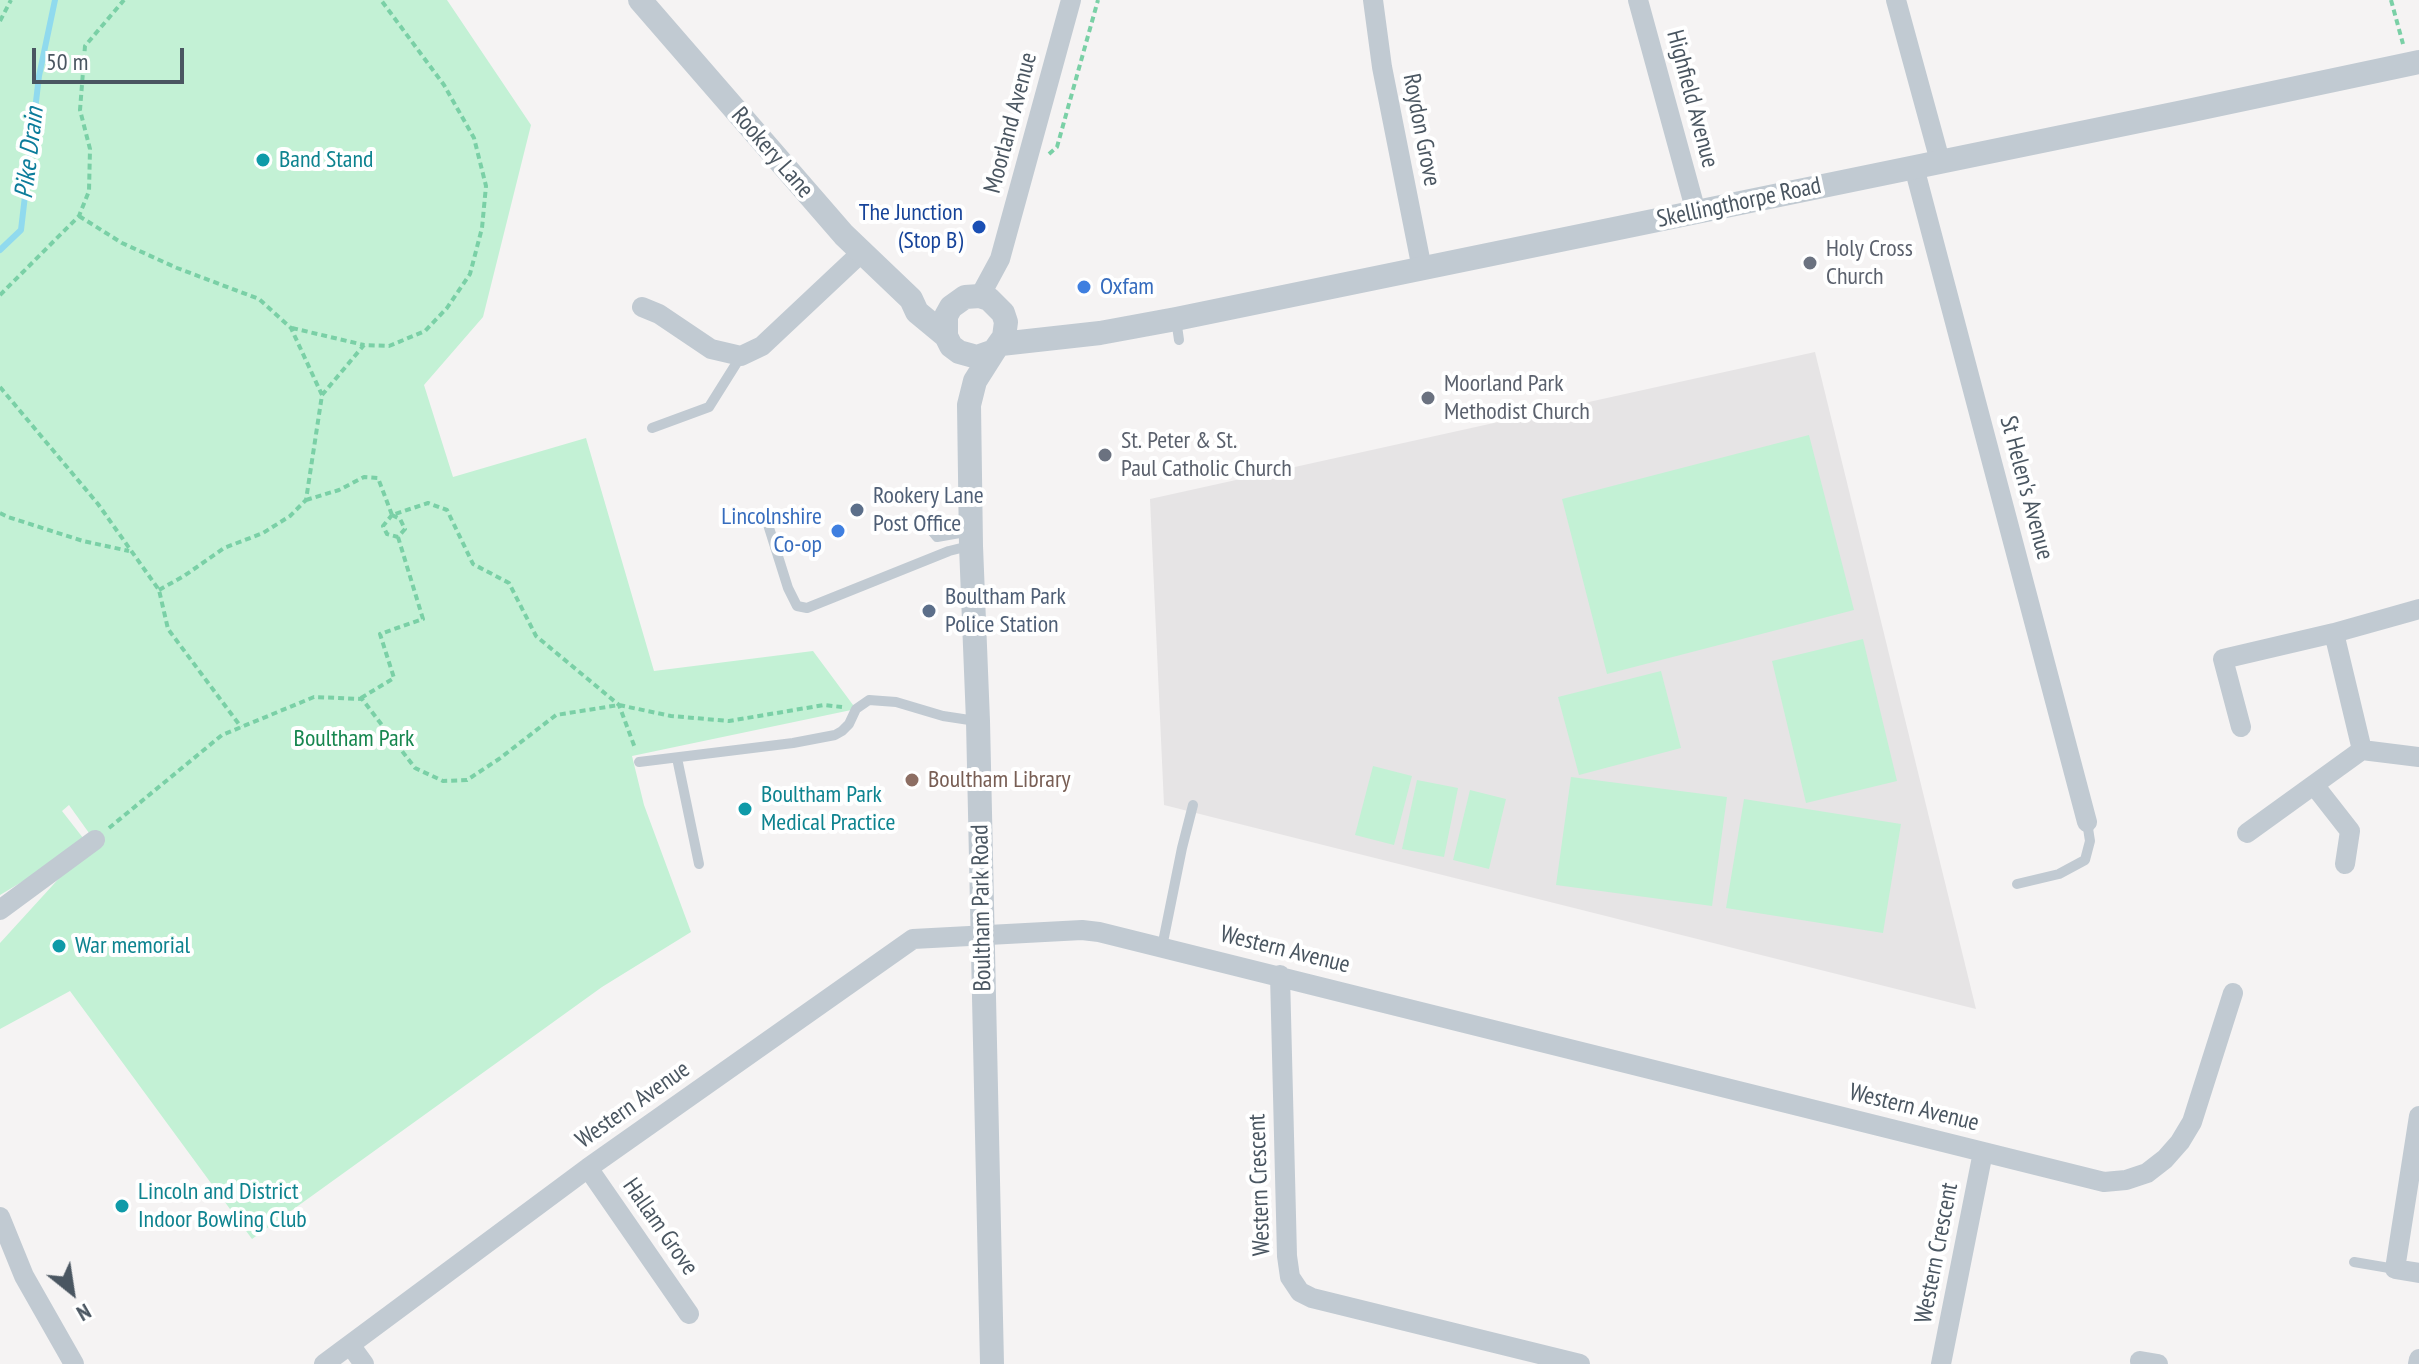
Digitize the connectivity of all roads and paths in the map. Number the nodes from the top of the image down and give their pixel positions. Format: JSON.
{"nodes":[{"id":1,"x":11,"y":0,"type":"edge"},
{"id":2,"x":124,"y":0,"type":"edge"},
{"id":3,"x":381,"y":0,"type":"edge"},
{"id":4,"x":641,"y":0,"type":"edge"},
{"id":5,"x":1071,"y":0,"type":"edge"},
{"id":6,"x":1098,"y":0,"type":"edge"},
{"id":7,"x":1373,"y":0,"type":"edge"},
{"id":8,"x":1638,"y":0,"type":"edge"},
{"id":9,"x":1896,"y":0,"type":"edge"},
{"id":10,"x":2391,"y":0,"type":"edge"},
{"id":11,"x":0,"y":21,"type":"edge"},
{"id":12,"x":2414,"y":63,"type":"edge"},
{"id":13,"x":1940,"y":161,"type":"junction"},
{"id":14,"x":1914,"y":167,"type":"junction"},
{"id":15,"x":1024,"y":172,"type":"junction"},
{"id":16,"x":1696,"y":212,"type":"junction"},
{"id":17,"x":79,"y":216,"type":"junction"},
{"id":18,"x":861,"y":253,"type":"junction"},
{"id":19,"x":1000,"y":259,"type":"junction"},
{"id":20,"x":1422,"y":269,"type":"junction"},
{"id":21,"x":0,"y":295,"type":"edge"},
{"id":22,"x":969,"y":298,"type":"junction"},
{"id":23,"x":911,"y":299,"type":"junction"},
{"id":24,"x":642,"y":307,"type":"dead end"},
{"id":25,"x":291,"y":328,"type":"junction"},
{"id":26,"x":1001,"y":332,"type":"junction"},
{"id":27,"x":952,"y":344,"type":"junction"},
{"id":28,"x":364,"y":345,"type":"junction"},
{"id":29,"x":741,"y":356,"type":"junction"},
{"id":30,"x":0,"y":387,"type":"edge"},
{"id":31,"x":322,"y":395,"type":"junction"},
{"id":32,"x":969,"y":405,"type":"junction"},
{"id":33,"x":652,"y":428,"type":"dead end"},
{"id":34,"x":306,"y":500,"type":"junction"},
{"id":35,"x":0,"y":513,"type":"edge"},
{"id":36,"x":392,"y":515,"type":"junction"},
{"id":37,"x":765,"y":515,"type":"dead end"},
{"id":38,"x":923,"y":520,"type":"dead end"},
{"id":39,"x":398,"y":537,"type":"junction"},
{"id":40,"x":971,"y":539,"type":"junction"},
{"id":41,"x":132,"y":552,"type":"junction"},
{"id":42,"x":159,"y":590,"type":"junction"},
{"id":43,"x":2419,"y":609,"type":"edge"},
{"id":44,"x":2334,"y":633,"type":"junction"},
{"id":45,"x":360,"y":699,"type":"junction"},
{"id":46,"x":619,"y":705,"type":"junction"},
{"id":47,"x":856,"y":709,"type":"junction"},
{"id":48,"x":978,"y":721,"type":"junction"},
{"id":49,"x":241,"y":727,"type":"junction"},
{"id":50,"x":2241,"y":727,"type":"dead end"},
{"id":51,"x":635,"y":748,"type":"dead end"},
{"id":52,"x":2362,"y":750,"type":"junction"},
{"id":53,"x":2419,"y":757,"type":"edge"},
{"id":54,"x":677,"y":758,"type":"junction"},
{"id":55,"x":639,"y":762,"type":"dead end"},
{"id":56,"x":2314,"y":785,"type":"junction"},
{"id":57,"x":1193,"y":805,"type":"dead end"},
{"id":58,"x":2087,"y":822,"type":"joint"},
{"id":59,"x":2247,"y":833,"type":"dead end"},
{"id":60,"x":95,"y":840,"type":"joint"},
{"id":61,"x":699,"y":864,"type":"dead end"},
{"id":62,"x":2345,"y":864,"type":"dead end"},
{"id":63,"x":2017,"y":884,"type":"dead end"},
{"id":64,"x":0,"y":910,"type":"edge"},
{"id":65,"x":983,"y":935,"type":"junction"},
{"id":66,"x":1162,"y":947,"type":"junction"},
{"id":67,"x":1280,"y":975,"type":"junction"},
{"id":68,"x":2233,"y":993,"type":"dead end"},
{"id":69,"x":2419,"y":1116,"type":"edge"},
{"id":70,"x":1983,"y":1152,"type":"junction"},
{"id":71,"x":588,"y":1168,"type":"junction"},
{"id":72,"x":0,"y":1217,"type":"edge"},
{"id":73,"x":2354,"y":1262,"type":"dead end"},
{"id":74,"x":2395,"y":1269,"type":"junction"},
{"id":75,"x":2419,"y":1273,"type":"edge"},
{"id":76,"x":689,"y":1314,"type":"dead end"},
{"id":77,"x":351,"y":1346,"type":"junction"},
{"id":78,"x":74,"y":1364,"type":"edge"},
{"id":79,"x":324,"y":1364,"type":"edge"},
{"id":80,"x":364,"y":1364,"type":"edge"},
{"id":81,"x":992,"y":1364,"type":"edge"},
{"id":82,"x":1580,"y":1364,"type":"edge"},
{"id":83,"x":1941,"y":1364,"type":"edge"}],
"edges":[{"from":1,"to":11,"type":"path"},
{"from":2,"to":17,"type":"path"},
{"from":3,"to":28,"type":"path"},
{"from":4,"to":18,"type":"street","name":"Rookery Lane"},
{"from":5,"to":15,"type":"street","name":"Moorland Avenue"},
{"from":6,"to":15,"type":"path"},
{"from":7,"to":20,"type":"street","name":"Roydon Grove"},
{"from":8,"to":16,"type":"street","name":"Highfield Avenue"},
{"from":9,"to":13,"type":"street"},
{"from":10,"to":12,"type":"path"},
{"from":12,"to":13,"type":"street","name":"Skellingthorpe Road"},
{"from":13,"to":14,"type":"street","name":"Skellingthorpe Road"},
{"from":14,"to":16,"type":"street","name":"Skellingthorpe Road"},
{"from":14,"to":58,"type":"street","name":"St Helen's Avenue"},
{"from":15,"to":19,"type":"street","name":"Moorland Avenue"},
{"from":16,"to":20,"type":"street","name":"Skellingthorpe Road"},
{"from":17,"to":21,"type":"path"},
{"from":17,"to":25,"type":"path"},
{"from":18,"to":23,"type":"street","name":"Rookery Lane"},
{"from":18,"to":29,"type":"street"},
{"from":19,"to":22,"type":"street","name":"Moorland Avenue"},
{"from":19,"to":26,"type":"street","name":"Moorland Avenue"},
{"from":20,"to":26,"type":"street","name":"Skellingthorpe Road"},
{"from":22,"to":23,"type":"street"},
{"from":22,"to":26,"type":"street"},
{"from":22,"to":27,"type":"street"},
{"from":23,"to":27,"type":"street","name":"Rookery Lane"},
{"from":24,"to":29,"type":"street"},
{"from":25,"to":28,"type":"path"},
{"from":25,"to":31,"type":"path"},
{"from":26,"to":27,"type":"street"},
{"from":26,"to":32,"type":"street"},
{"from":27,"to":32,"type":"street"},
{"from":28,"to":31,"type":"path"},
{"from":29,"to":33,"type":"lane"},
{"from":30,"to":41,"type":"path"},
{"from":31,"to":34,"type":"path"},
{"from":32,"to":40,"type":"street","name":"Boultham Park Road"},
{"from":34,"to":36,"type":"path"},
{"from":34,"to":42,"type":"path"},
{"from":35,"to":41,"type":"path"},
{"from":36,"to":39,"type":"path"},
{"from":36,"to":39,"type":"path"},
{"from":36,"to":46,"type":"path"},
{"from":37,"to":40,"type":"lane"},
{"from":38,"to":40,"type":"lane"},
{"from":39,"to":45,"type":"path"},
{"from":40,"to":48,"type":"street","name":"Boultham Park Road"},
{"from":41,"to":42,"type":"path"},
{"from":42,"to":49,"type":"path"},
{"from":43,"to":44,"type":"street"},
{"from":44,"to":50,"type":"street"},
{"from":44,"to":52,"type":"street"},
{"from":45,"to":46,"type":"path"},
{"from":45,"to":49,"type":"path"},
{"from":46,"to":47,"type":"path"},
{"from":46,"to":51,"type":"path"},
{"from":47,"to":48,"type":"lane"},
{"from":47,"to":54,"type":"lane"},
{"from":48,"to":65,"type":"street","name":"Boultham Park Road"},
{"from":49,"to":60,"type":"path"},
{"from":52,"to":53,"type":"street"},
{"from":52,"to":56,"type":"street"},
{"from":54,"to":55,"type":"lane"},
{"from":54,"to":61,"type":"lane"},
{"from":56,"to":59,"type":"street"},
{"from":56,"to":62,"type":"street"},
{"from":57,"to":66,"type":"lane"},
{"from":58,"to":63,"type":"lane"},
{"from":60,"to":64,"type":"street"},
{"from":65,"to":66,"type":"street","name":"Western Avenue"},
{"from":65,"to":71,"type":"street","name":"Western Avenue"},
{"from":65,"to":81,"type":"street","name":"Boultham Park Road"},
{"from":66,"to":67,"type":"street","name":"Western Avenue"},
{"from":67,"to":70,"type":"street","name":"Western Avenue"},
{"from":67,"to":82,"type":"street","name":"Western Crescent"},
{"from":68,"to":70,"type":"street","name":"Western Avenue"},
{"from":69,"to":74,"type":"street"},
{"from":70,"to":83,"type":"street","name":"Western Crescent"},
{"from":71,"to":76,"type":"street","name":"Hallam Grove"},
{"from":71,"to":77,"type":"street","name":"Western Avenue"},
{"from":72,"to":78,"type":"street"},
{"from":73,"to":74,"type":"lane"},
{"from":74,"to":75,"type":"street"},
{"from":77,"to":79,"type":"street","name":"Western Avenue"},
{"from":77,"to":80,"type":"street"}]}
